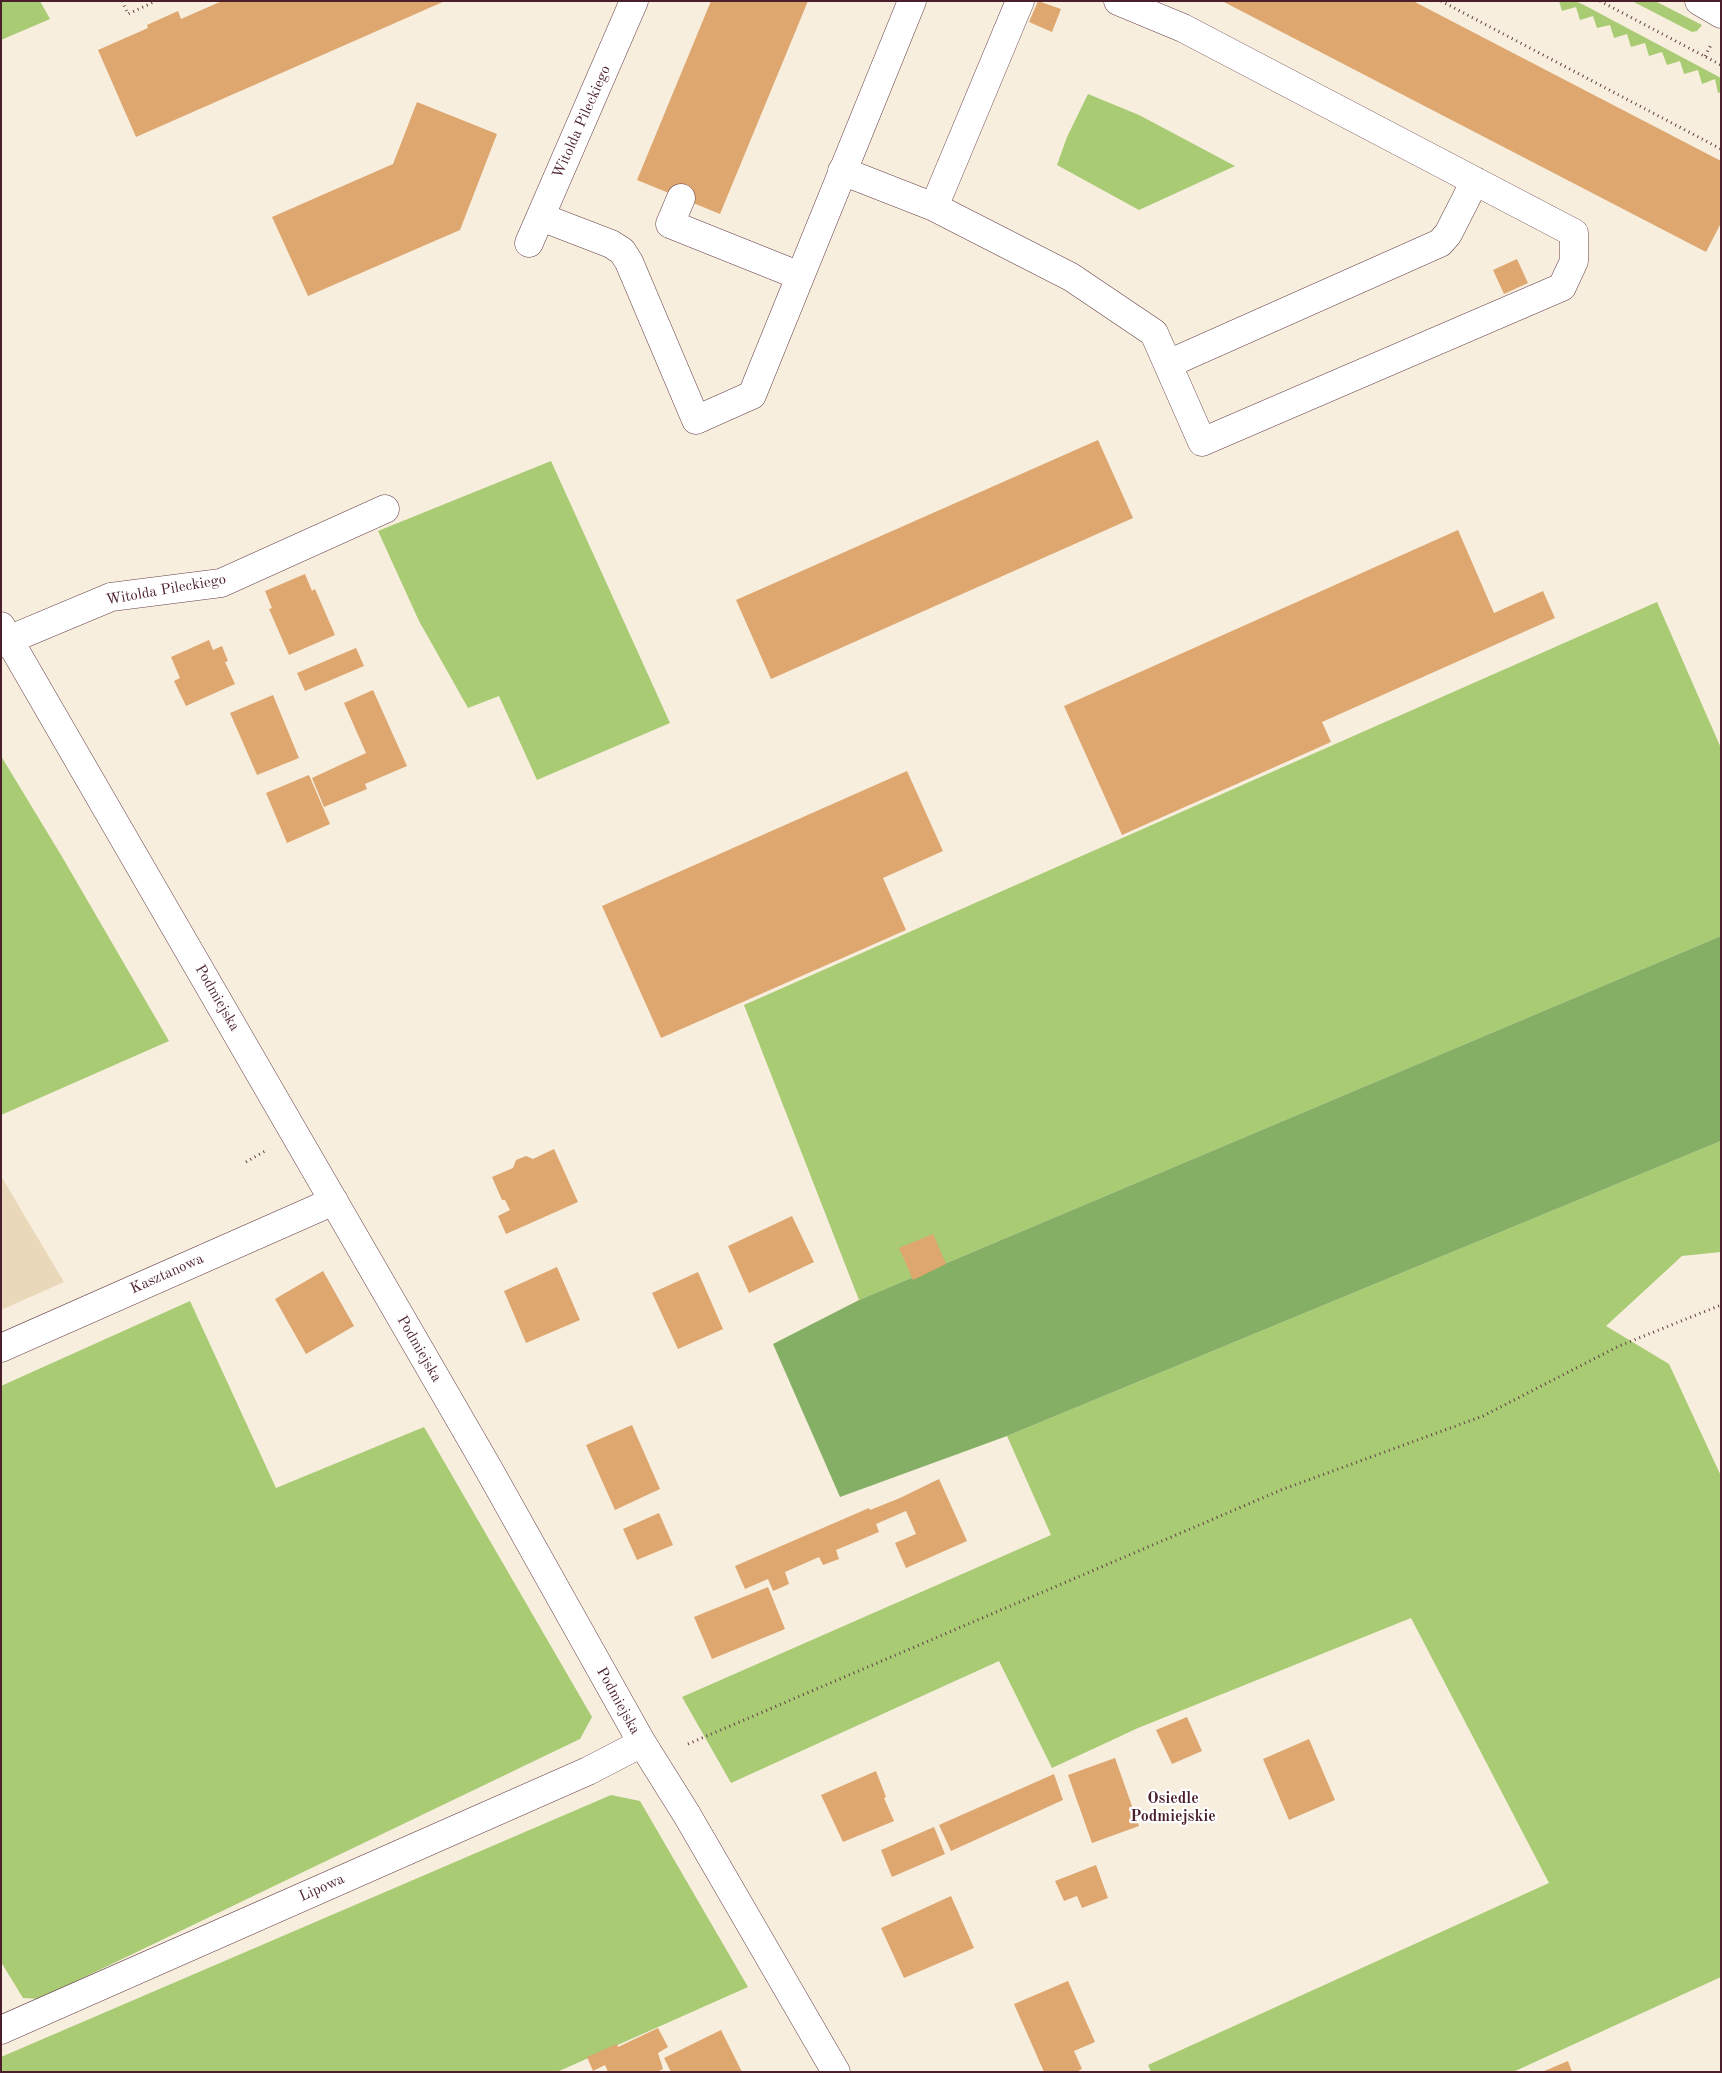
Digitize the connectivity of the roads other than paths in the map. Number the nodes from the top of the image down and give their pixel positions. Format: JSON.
{"nodes":[{"id":1,"x":634,"y":1,"type":"edge"},
{"id":2,"x":912,"y":1,"type":"edge"},
{"id":3,"x":1020,"y":1,"type":"edge"},
{"id":4,"x":1118,"y":1,"type":"edge"},
{"id":5,"x":1699,"y":1,"type":"edge"},
{"id":6,"x":1721,"y":14,"type":"edge"},
{"id":7,"x":842,"y":171,"type":"junction"},
{"id":8,"x":1474,"y":181,"type":"junction"},
{"id":9,"x":681,"y":198,"type":"dead end"},
{"id":10,"x":934,"y":207,"type":"junction"},
{"id":11,"x":540,"y":217,"type":"junction"},
{"id":12,"x":529,"y":243,"type":"dead end"},
{"id":13,"x":800,"y":276,"type":"junction"},
{"id":14,"x":1168,"y":364,"type":"junction"},
{"id":15,"x":385,"y":509,"type":"dead end"},
{"id":16,"x":4,"y":636,"type":"edge"},
{"id":17,"x":334,"y":1201,"type":"junction"},
{"id":18,"x":1,"y":1348,"type":"edge"},
{"id":19,"x":642,"y":1744,"type":"junction"},
{"id":20,"x":1,"y":2030,"type":"edge"},
{"id":21,"x":836,"y":2072,"type":"edge"}],
"edges":[{"from":1,"to":11,"type":"street","name":"Witolda Pileckiego"},
{"from":2,"to":7,"type":"street"},
{"from":3,"to":10,"type":"street"},
{"from":4,"to":8,"type":"street"},
{"from":5,"to":6,"type":"street"},
{"from":7,"to":10,"type":"street"},
{"from":7,"to":13,"type":"street"},
{"from":8,"to":14,"type":"street"},
{"from":8,"to":14,"type":"street"},
{"from":9,"to":13,"type":"street"},
{"from":10,"to":14,"type":"street"},
{"from":11,"to":12,"type":"street","name":"Witolda Pileckiego"},
{"from":11,"to":13,"type":"street"},
{"from":15,"to":16,"type":"street","name":"Witolda Pileckiego"},
{"from":16,"to":17,"type":"street","name":"Podmiejska"},
{"from":17,"to":18,"type":"street","name":"Kasztanowa"},
{"from":17,"to":19,"type":"street","name":"Podmiejska"},
{"from":19,"to":20,"type":"street","name":"Lipowa"},
{"from":19,"to":21,"type":"street","name":"Podmiejska"}]}
